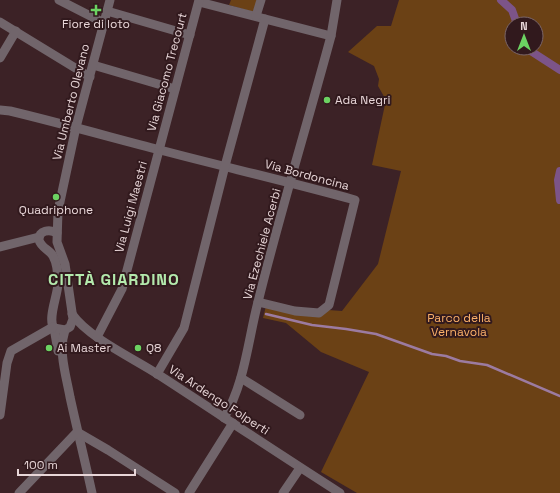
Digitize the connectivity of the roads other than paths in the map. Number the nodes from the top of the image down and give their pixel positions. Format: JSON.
{"nodes":[{"id":1,"x":59,"y":0,"type":"edge"},
{"id":2,"x":110,"y":0,"type":"edge"},
{"id":3,"x":261,"y":0,"type":"edge"},
{"id":4,"x":337,"y":0,"type":"edge"},
{"id":5,"x":199,"y":1,"type":"edge"},
{"id":6,"x":107,"y":11,"type":"junction"},
{"id":7,"x":261,"y":17,"type":"junction"},
{"id":8,"x":0,"y":22,"type":"edge"},
{"id":9,"x":104,"y":23,"type":"junction"},
{"id":10,"x":16,"y":31,"type":"junction"},
{"id":11,"x":190,"y":35,"type":"junction"},
{"id":12,"x":331,"y":36,"type":"junction"},
{"id":13,"x":0,"y":58,"type":"edge"},
{"id":14,"x":93,"y":65,"type":"junction"},
{"id":15,"x":90,"y":77,"type":"junction"},
{"id":16,"x":175,"y":89,"type":"junction"},
{"id":17,"x":0,"y":110,"type":"edge"},
{"id":18,"x":76,"y":127,"type":"junction"},
{"id":19,"x":158,"y":150,"type":"junction"},
{"id":20,"x":224,"y":166,"type":"junction"},
{"id":21,"x":291,"y":182,"type":"junction"},
{"id":22,"x":53,"y":232,"type":"junction"},
{"id":23,"x":39,"y":237,"type":"junction"},
{"id":24,"x":0,"y":240,"type":"edge"},
{"id":25,"x":10,"y":244,"type":"junction"},
{"id":26,"x":0,"y":247,"type":"edge"},
{"id":27,"x":258,"y":302,"type":"junction"},
{"id":28,"x":72,"y":314,"type":"junction"},
{"id":29,"x":54,"y":327,"type":"junction"},
{"id":30,"x":67,"y":328,"type":"junction"},
{"id":31,"x":86,"y":329,"type":"junction"},
{"id":32,"x":97,"y":337,"type":"junction"},
{"id":33,"x":64,"y":365,"type":"junction"},
{"id":34,"x":157,"y":374,"type":"junction"},
{"id":35,"x":241,"y":378,"type":"junction"},
{"id":36,"x":0,"y":415,"type":"edge"},
{"id":37,"x":300,"y":415,"type":"dead end"},
{"id":38,"x":224,"y":418,"type":"junction"},
{"id":39,"x":233,"y":424,"type":"junction"},
{"id":40,"x":77,"y":432,"type":"junction"},
{"id":41,"x":300,"y":468,"type":"junction"},
{"id":42,"x":19,"y":493,"type":"edge"},
{"id":43,"x":92,"y":493,"type":"edge"},
{"id":44,"x":175,"y":493,"type":"edge"},
{"id":45,"x":189,"y":493,"type":"edge"},
{"id":46,"x":283,"y":493,"type":"edge"},
{"id":47,"x":340,"y":493,"type":"edge"}],
"edges":[{"from":1,"to":9,"type":"street"},
{"from":2,"to":6,"type":"street","name":"Via Umberto Olevano"},
{"from":3,"to":7,"type":"street"},
{"from":4,"to":12,"type":"street","name":"Via Ezechiele Acerbi"},
{"from":5,"to":7,"type":"street"},
{"from":5,"to":11,"type":"street","name":"Via Giacomo Trecourt"},
{"from":6,"to":9,"type":"street","name":"Via Umberto Olevano"},
{"from":6,"to":11,"type":"street"},
{"from":7,"to":12,"type":"street"},
{"from":7,"to":20,"type":"street"},
{"from":8,"to":10,"type":"street"},
{"from":9,"to":14,"type":"street","name":"Via Umberto Olevano"},
{"from":10,"to":13,"type":"street"},
{"from":10,"to":15,"type":"street"},
{"from":11,"to":16,"type":"street","name":"Via Giacomo Trecourt"},
{"from":12,"to":21,"type":"street","name":"Via Ezechiele Acerbi"},
{"from":14,"to":15,"type":"street","name":"Via Umberto Olevano"},
{"from":14,"to":16,"type":"street"},
{"from":15,"to":18,"type":"street","name":"Via Umberto Olevano"},
{"from":16,"to":19,"type":"street","name":"Via Giacomo Trecourt"},
{"from":17,"to":18,"type":"street","name":"Via Bordoncina"},
{"from":18,"to":19,"type":"street","name":"Via Bordoncina"},
{"from":18,"to":22,"type":"street","name":"Via Umberto Olevano"},
{"from":19,"to":20,"type":"street","name":"Via Bordoncina"},
{"from":19,"to":32,"type":"street","name":"Via Luigi Maestri"},
{"from":20,"to":21,"type":"street","name":"Via Bordoncina"},
{"from":20,"to":34,"type":"street"},
{"from":21,"to":27,"type":"street","name":"Via Ezechiele Acerbi"},
{"from":21,"to":27,"type":"street","name":"Via Bordoncina"},
{"from":22,"to":23,"type":"street"},
{"from":22,"to":28,"type":"street","name":"Via Umberto Olevano"},
{"from":23,"to":25,"type":"street"},
{"from":23,"to":29,"type":"street"},
{"from":24,"to":25,"type":"street"},
{"from":25,"to":26,"type":"street"},
{"from":27,"to":35,"type":"street","name":"Via Ezechiele Acerbi"},
{"from":28,"to":30,"type":"street","name":"Via Umberto Olevano"},
{"from":28,"to":31,"type":"street","name":"Via Ardengo Folperti"},
{"from":29,"to":30,"type":"street","name":"Via Ardengo Folperti"},
{"from":29,"to":33,"type":"street"},
{"from":29,"to":36,"type":"street"},
{"from":30,"to":31,"type":"street","name":"Via Ardengo Folperti"},
{"from":30,"to":33,"type":"street","name":"Via Umberto Olevano"},
{"from":31,"to":32,"type":"street","name":"Via Ardengo Folperti"},
{"from":32,"to":34,"type":"street","name":"Via Ardengo Folperti"},
{"from":33,"to":40,"type":"street"},
{"from":34,"to":38,"type":"street","name":"Via Ardengo Folperti"},
{"from":35,"to":37,"type":"street"},
{"from":35,"to":38,"type":"street","name":"Via Ezechiele Acerbi"},
{"from":38,"to":39,"type":"street","name":"Via Ardengo Folperti"},
{"from":39,"to":41,"type":"street","name":"Via Ardengo Folperti"},
{"from":39,"to":45,"type":"street"},
{"from":40,"to":42,"type":"street"},
{"from":40,"to":43,"type":"street"},
{"from":40,"to":44,"type":"street"},
{"from":41,"to":46,"type":"street"},
{"from":41,"to":47,"type":"street","name":"Via Ardengo Folperti"}]}
